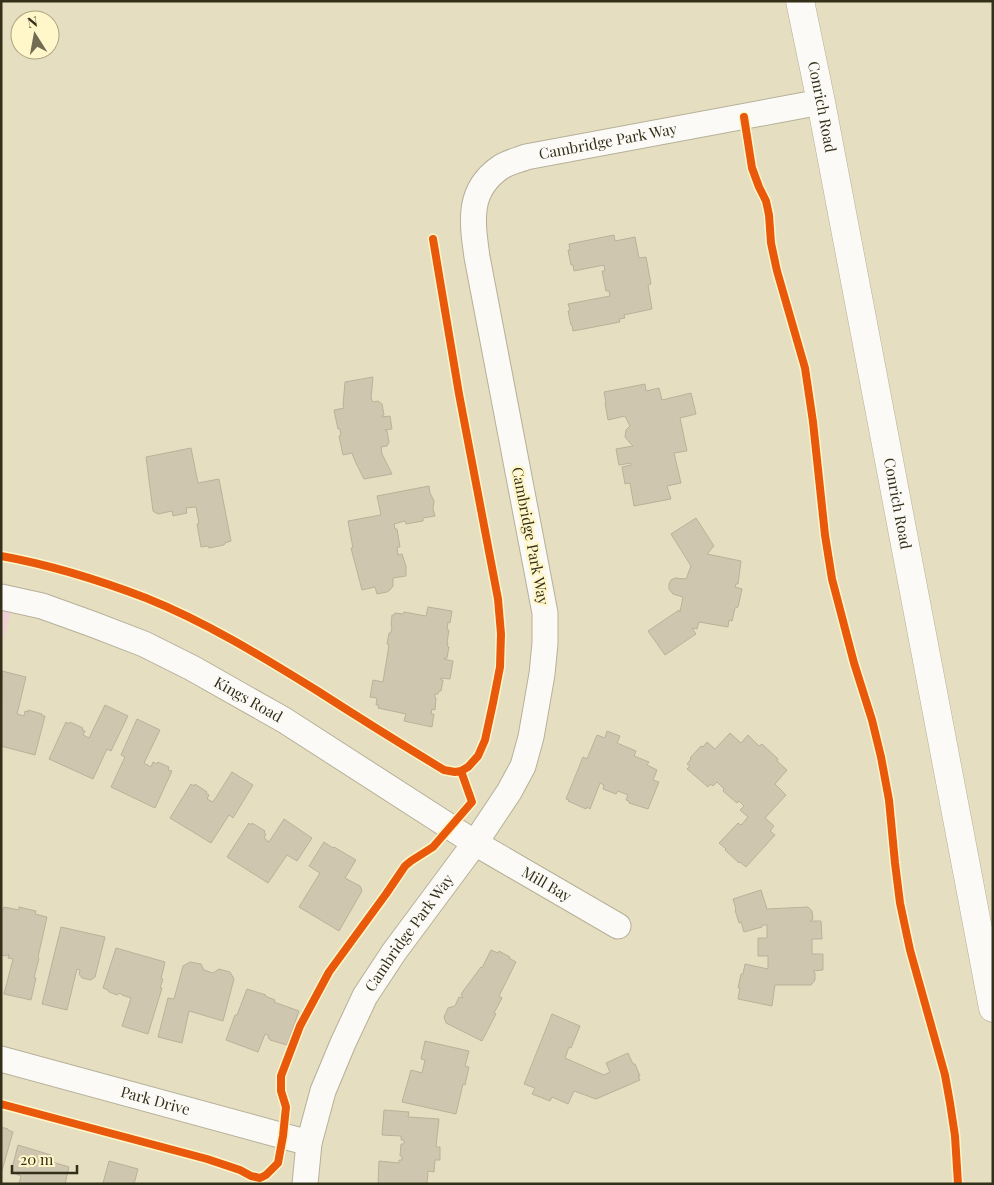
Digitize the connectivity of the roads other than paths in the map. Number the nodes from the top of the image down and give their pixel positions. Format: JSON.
{"nodes":[{"id":1,"x":800,"y":1,"type":"edge"},
{"id":2,"x":821,"y":102,"type":"junction"},
{"id":3,"x":1,"y":597,"type":"edge"},
{"id":4,"x":475,"y":843,"type":"junction"},
{"id":5,"x":618,"y":926,"type":"dead end"},
{"id":6,"x":993,"y":1008,"type":"edge"},
{"id":7,"x":1,"y":1059,"type":"edge"},
{"id":8,"x":309,"y":1142,"type":"junction"},
{"id":9,"x":306,"y":1184,"type":"edge"}],
"edges":[{"from":1,"to":2,"type":"street","name":"Conrich Road"},
{"from":2,"to":4,"type":"street","name":"Cambridge Park Way"},
{"from":2,"to":6,"type":"street","name":"Conrich Road"},
{"from":3,"to":4,"type":"street","name":"Kings Road"},
{"from":4,"to":5,"type":"street","name":"Mill Bay"},
{"from":4,"to":8,"type":"street","name":"Cambridge Park Way"},
{"from":7,"to":8,"type":"street","name":"Park Drive"},
{"from":8,"to":9,"type":"street","name":"Cambridge Park Way"}]}
